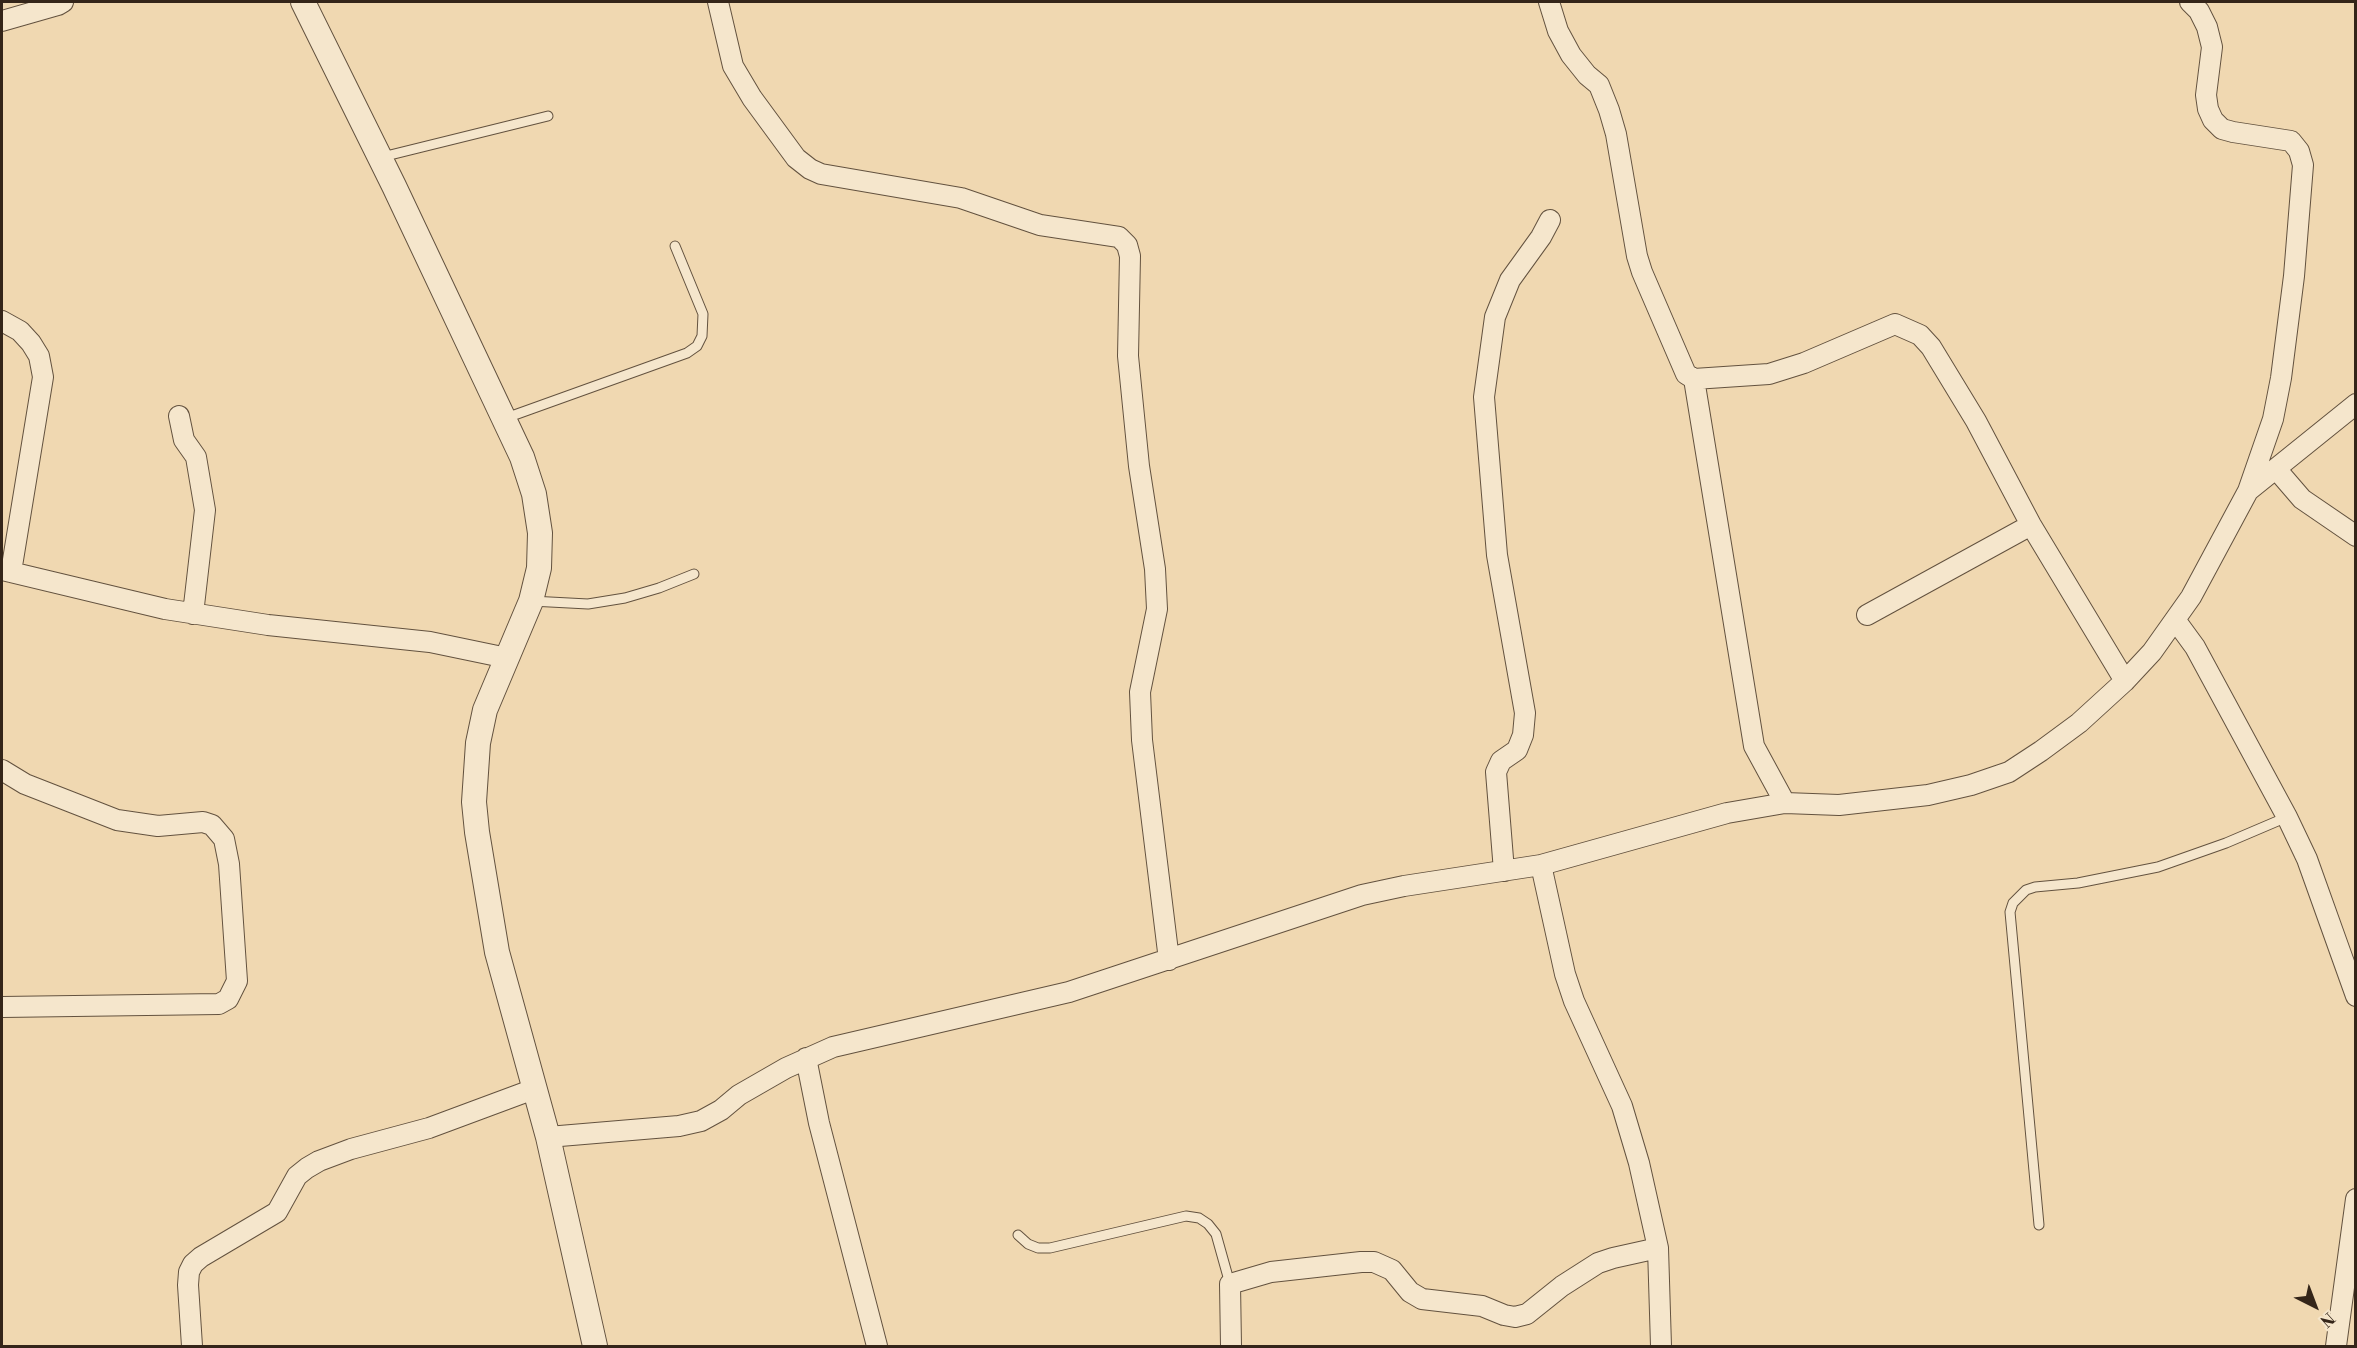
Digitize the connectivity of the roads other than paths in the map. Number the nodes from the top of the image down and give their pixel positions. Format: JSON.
{"nodes":[{"id":1,"x":63,"y":2,"type":"edge"},
{"id":2,"x":303,"y":2,"type":"edge"},
{"id":3,"x":718,"y":2,"type":"edge"},
{"id":4,"x":1549,"y":2,"type":"edge"},
{"id":5,"x":2190,"y":2,"type":"edge"},
{"id":6,"x":2,"y":21,"type":"edge"},
{"id":7,"x":548,"y":116,"type":"dead end"},
{"id":8,"x":380,"y":157,"type":"junction"},
{"id":9,"x":1550,"y":220,"type":"dead end"},
{"id":10,"x":675,"y":246,"type":"dead end"},
{"id":11,"x":2,"y":321,"type":"edge"},
{"id":12,"x":1694,"y":379,"type":"junction"},
{"id":13,"x":2355,"y":404,"type":"edge"},
{"id":14,"x":179,"y":416,"type":"dead end"},
{"id":15,"x":504,"y":419,"type":"junction"},
{"id":16,"x":2277,"y":470,"type":"junction"},
{"id":17,"x":2248,"y":491,"type":"junction"},
{"id":18,"x":2031,"y":525,"type":"junction"},
{"id":19,"x":2355,"y":536,"type":"edge"},
{"id":20,"x":6,"y":571,"type":"edge"},
{"id":21,"x":694,"y":574,"type":"dead end"},
{"id":22,"x":531,"y":601,"type":"junction"},
{"id":23,"x":193,"y":614,"type":"junction"},
{"id":24,"x":1867,"y":615,"type":"dead end"},
{"id":25,"x":2176,"y":621,"type":"junction"},
{"id":26,"x":507,"y":658,"type":"junction"},
{"id":27,"x":2125,"y":681,"type":"junction"},
{"id":28,"x":2,"y":770,"type":"edge"},
{"id":29,"x":1785,"y":803,"type":"junction"},
{"id":30,"x":2287,"y":817,"type":"junction"},
{"id":31,"x":1541,"y":865,"type":"junction"},
{"id":32,"x":1504,"y":871,"type":"junction"},
{"id":33,"x":1169,"y":960,"type":"junction"},
{"id":34,"x":2355,"y":996,"type":"edge"},
{"id":35,"x":2,"y":1007,"type":"edge"},
{"id":36,"x":806,"y":1058,"type":"junction"},
{"id":37,"x":534,"y":1089,"type":"junction"},
{"id":38,"x":548,"y":1137,"type":"junction"},
{"id":39,"x":2355,"y":1199,"type":"edge"},
{"id":40,"x":2039,"y":1225,"type":"dead end"},
{"id":41,"x":1018,"y":1234,"type":"dead end"},
{"id":42,"x":1658,"y":1248,"type":"junction"},
{"id":43,"x":1230,"y":1284,"type":"junction"},
{"id":44,"x":2343,"y":1338,"type":"edge"},
{"id":45,"x":192,"y":1347,"type":"edge"},
{"id":46,"x":595,"y":1347,"type":"edge"},
{"id":47,"x":877,"y":1347,"type":"edge"},
{"id":48,"x":1231,"y":1347,"type":"edge"},
{"id":49,"x":1661,"y":1347,"type":"edge"}],
"edges":[{"from":1,"to":6,"type":"street"},
{"from":2,"to":8,"type":"street"},
{"from":3,"to":33,"type":"street"},
{"from":4,"to":12,"type":"street"},
{"from":5,"to":17,"type":"street"},
{"from":7,"to":8,"type":"lane"},
{"from":8,"to":15,"type":"street"},
{"from":9,"to":32,"type":"street"},
{"from":10,"to":15,"type":"lane"},
{"from":11,"to":20,"type":"street"},
{"from":12,"to":18,"type":"street"},
{"from":12,"to":29,"type":"street"},
{"from":13,"to":16,"type":"street"},
{"from":14,"to":23,"type":"street"},
{"from":15,"to":22,"type":"street"},
{"from":16,"to":17,"type":"street"},
{"from":16,"to":19,"type":"street"},
{"from":17,"to":25,"type":"street"},
{"from":18,"to":24,"type":"street"},
{"from":18,"to":27,"type":"street"},
{"from":20,"to":23,"type":"street"},
{"from":21,"to":22,"type":"lane"},
{"from":22,"to":26,"type":"street"},
{"from":23,"to":26,"type":"street"},
{"from":25,"to":27,"type":"street"},
{"from":25,"to":30,"type":"street"},
{"from":26,"to":37,"type":"street"},
{"from":27,"to":29,"type":"street"},
{"from":28,"to":35,"type":"street"},
{"from":29,"to":31,"type":"street"},
{"from":30,"to":34,"type":"street"},
{"from":30,"to":40,"type":"lane"},
{"from":31,"to":32,"type":"street"},
{"from":31,"to":42,"type":"street"},
{"from":32,"to":33,"type":"street"},
{"from":33,"to":36,"type":"street"},
{"from":36,"to":38,"type":"street"},
{"from":36,"to":47,"type":"street"},
{"from":37,"to":38,"type":"street"},
{"from":37,"to":45,"type":"street"},
{"from":38,"to":46,"type":"street"},
{"from":39,"to":44,"type":"street"},
{"from":41,"to":43,"type":"lane"},
{"from":42,"to":43,"type":"street"},
{"from":42,"to":49,"type":"street"},
{"from":43,"to":48,"type":"street"}]}
